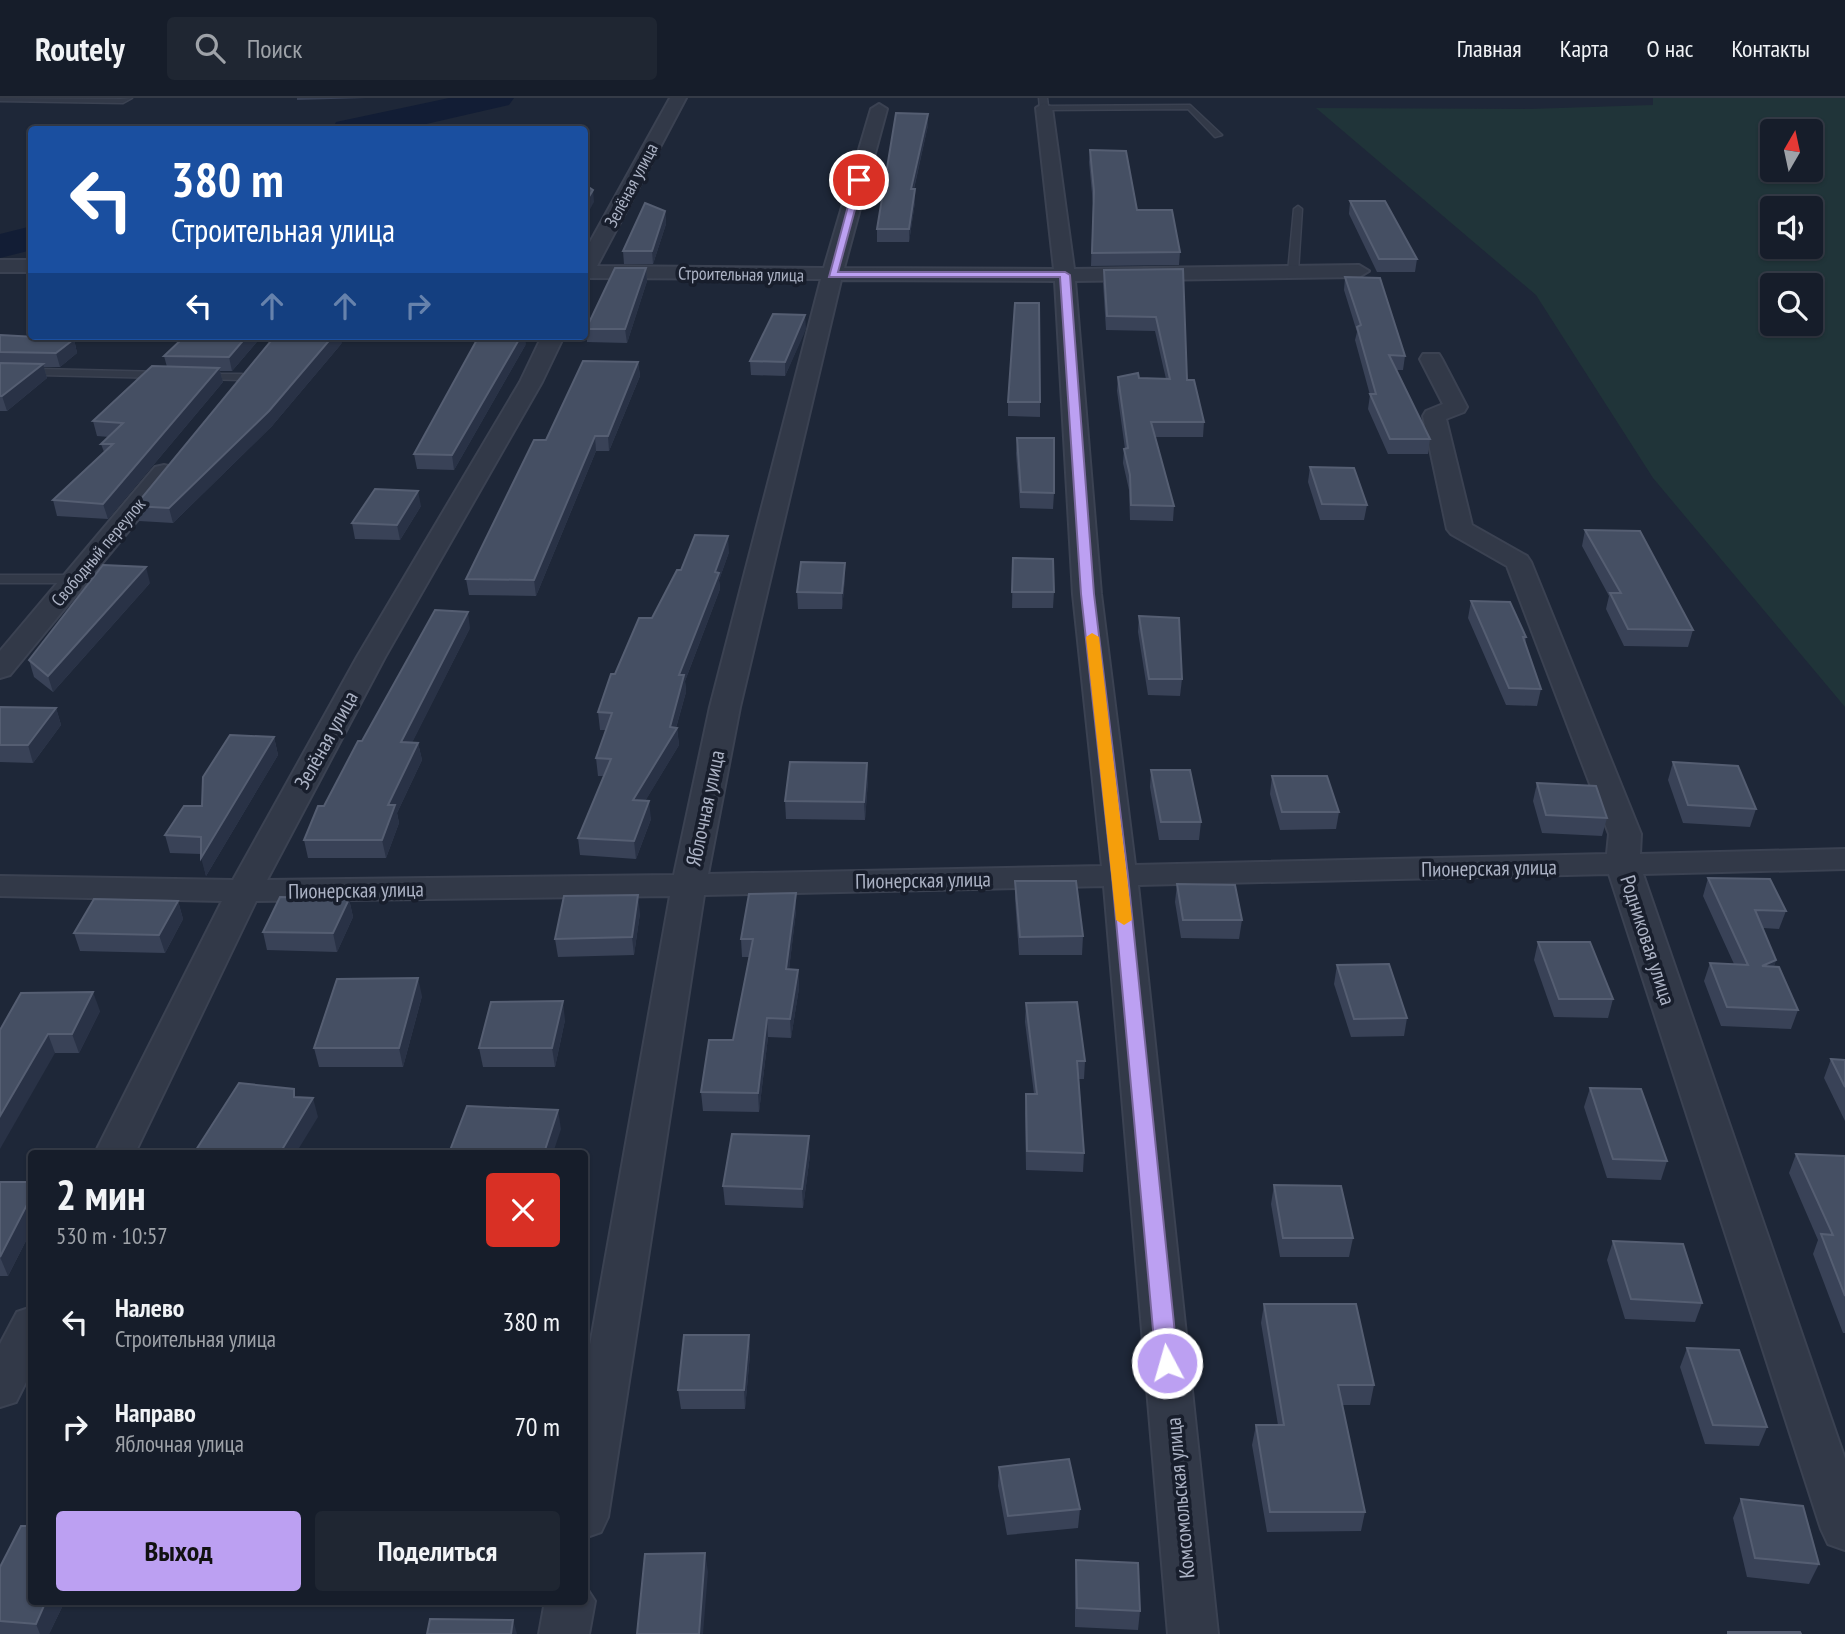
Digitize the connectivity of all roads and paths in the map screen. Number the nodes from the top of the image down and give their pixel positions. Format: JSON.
{"nodes":[{"id":1,"x":128,"y":98,"type":"edge"},
{"id":2,"x":678,"y":98,"type":"edge"},
{"id":3,"x":0,"y":99,"type":"edge"},
{"id":4,"x":47,"y":99,"type":"edge"},
{"id":5,"x":1043,"y":103,"type":"edge"},
{"id":6,"x":879,"y":110,"type":"dead end"},
{"id":7,"x":1218,"y":135,"type":"dead end"},
{"id":8,"x":1298,"y":209,"type":"dead end"},
{"id":9,"x":588,"y":265,"type":"edge"},
{"id":10,"x":0,"y":266,"type":"edge"},
{"id":11,"x":28,"y":266,"type":"edge"},
{"id":12,"x":1359,"y":271,"type":"dead end"},
{"id":13,"x":588,"y":272,"type":"edge"},
{"id":14,"x":1293,"y":272,"type":"junction"},
{"id":15,"x":832,"y":275,"type":"junction"},
{"id":16,"x":1065,"y":275,"type":"junction"},
{"id":17,"x":551,"y":340,"type":"edge"},
{"id":18,"x":259,"y":357,"type":"edge"},
{"id":19,"x":1431,"y":359,"type":"dead end"},
{"id":20,"x":0,"y":371,"type":"edge"},
{"id":21,"x":175,"y":376,"type":"edge"},
{"id":22,"x":188,"y":376,"type":"edge"},
{"id":23,"x":242,"y":377,"type":"junction"},
{"id":24,"x":224,"y":398,"type":"edge"},
{"id":25,"x":181,"y":452,"type":"edge"},
{"id":26,"x":0,"y":579,"type":"edge"},
{"id":27,"x":76,"y":579,"type":"junction"},
{"id":28,"x":0,"y":669,"type":"edge"},
{"id":29,"x":1845,"y":859,"type":"edge"},
{"id":30,"x":1623,"y":865,"type":"junction"},
{"id":31,"x":1120,"y":876,"type":"junction"},
{"id":32,"x":0,"y":886,"type":"edge"},
{"id":33,"x":689,"y":886,"type":"junction"},
{"id":34,"x":244,"y":891,"type":"junction"},
{"id":35,"x":116,"y":1150,"type":"edge"},
{"id":36,"x":28,"y":1332,"type":"edge"},
{"id":37,"x":0,"y":1389,"type":"edge"},
{"id":38,"x":588,"y":1493,"type":"edge"},
{"id":39,"x":1845,"y":1529,"type":"edge"},
{"id":40,"x":569,"y":1605,"type":"edge"},
{"id":41,"x":564,"y":1634,"type":"edge"},
{"id":42,"x":1193,"y":1634,"type":"edge"}],
"edges":[{"from":1,"to":4,"type":"lane"},
{"from":2,"to":9,"type":"street","name":"Зелёная улица"},
{"from":3,"to":4,"type":"lane"},
{"from":5,"to":7,"type":"lane"},
{"from":5,"to":16,"type":"street","name":"Комсомольская улица"},
{"from":6,"to":15,"type":"street","name":"Яблочная улица"},
{"from":8,"to":14,"type":"lane"},
{"from":10,"to":11,"type":"street"},
{"from":12,"to":14,"type":"street","name":"Строительная улица"},
{"from":13,"to":15,"type":"street","name":"Строительная улица"},
{"from":14,"to":16,"type":"street","name":"Строительная улица"},
{"from":15,"to":16,"type":"street","name":"Строительная улица"},
{"from":15,"to":33,"type":"street","name":"Яблочная улица"},
{"from":16,"to":31,"type":"street","name":"Комсомольская улица"},
{"from":17,"to":34,"type":"street","name":"Зелёная улица"},
{"from":18,"to":23,"type":"street"},
{"from":19,"to":30,"type":"street","name":"Родниковая улица"},
{"from":20,"to":21,"type":"lane"},
{"from":22,"to":23,"type":"lane"},
{"from":23,"to":24,"type":"street"},
{"from":25,"to":27,"type":"street","name":"Свободный переулок"},
{"from":26,"to":27,"type":"lane"},
{"from":27,"to":28,"type":"street","name":"Свободный переулок"},
{"from":29,"to":30,"type":"street","name":"Пионерская улица"},
{"from":30,"to":31,"type":"street","name":"Пионерская улица"},
{"from":30,"to":39,"type":"street","name":"Родниковая улица"},
{"from":31,"to":33,"type":"street","name":"Пионерская улица"},
{"from":31,"to":42,"type":"street","name":"Комсомольская улица"},
{"from":32,"to":34,"type":"street","name":"Пионерская улица"},
{"from":33,"to":34,"type":"street","name":"Пионерская улица"},
{"from":33,"to":38,"type":"street","name":"Яблочная улица"},
{"from":34,"to":35,"type":"street","name":"Зелёная улица"},
{"from":36,"to":37,"type":"street"},
{"from":40,"to":41,"type":"street"}]}
